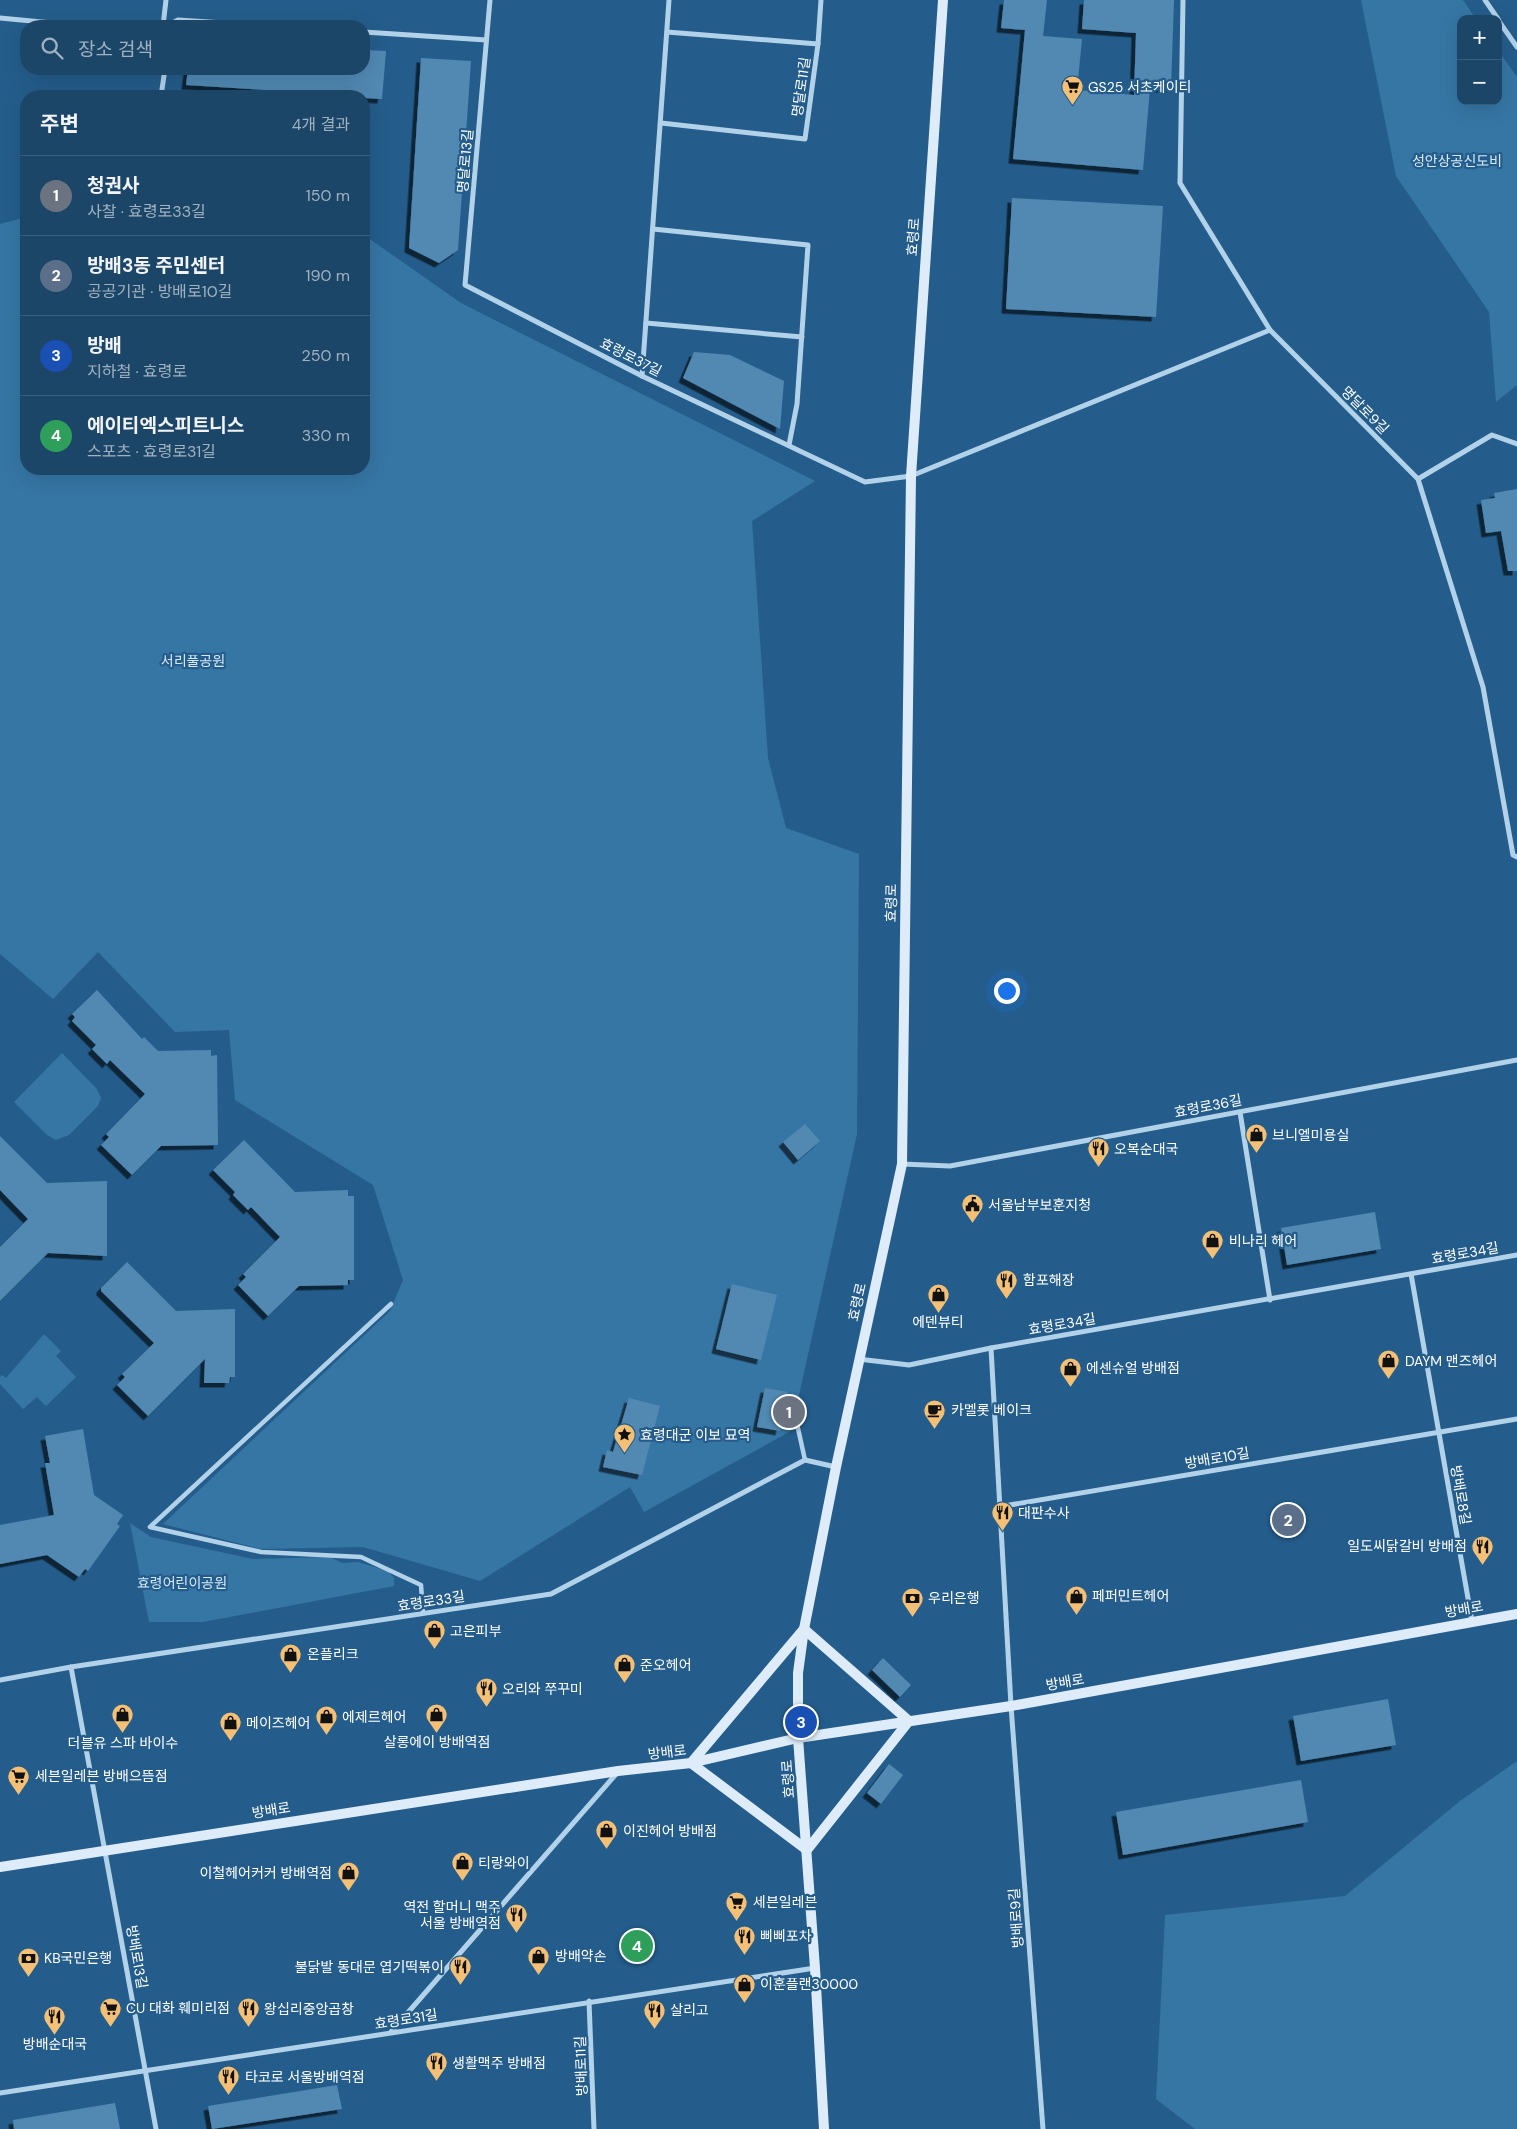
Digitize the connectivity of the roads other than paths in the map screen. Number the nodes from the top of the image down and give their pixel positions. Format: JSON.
{"nodes":[{"id":1,"x":166,"y":0,"type":"edge"},
{"id":2,"x":490,"y":0,"type":"edge"},
{"id":3,"x":670,"y":0,"type":"edge"},
{"id":4,"x":821,"y":0,"type":"edge"},
{"id":5,"x":943,"y":0,"type":"edge"},
{"id":6,"x":1183,"y":0,"type":"edge"},
{"id":7,"x":1485,"y":0,"type":"edge"},
{"id":8,"x":1495,"y":15,"type":"edge"},
{"id":9,"x":0,"y":18,"type":"edge"},
{"id":10,"x":21,"y":20,"type":"edge"},
{"id":11,"x":165,"y":20,"type":"edge"},
{"id":12,"x":1502,"y":25,"type":"edge"},
{"id":13,"x":370,"y":32,"type":"edge"},
{"id":14,"x":667,"y":32,"type":"junction"},
{"id":15,"x":486,"y":40,"type":"junction"},
{"id":16,"x":818,"y":44,"type":"junction"},
{"id":17,"x":1517,"y":47,"type":"edge"},
{"id":18,"x":164,"y":75,"type":"edge"},
{"id":19,"x":162,"y":90,"type":"edge"},
{"id":20,"x":661,"y":123,"type":"junction"},
{"id":21,"x":653,"y":229,"type":"junction"},
{"id":22,"x":465,"y":285,"type":"joint"},
{"id":23,"x":646,"y":323,"type":"junction"},
{"id":24,"x":1270,"y":330,"type":"junction"},
{"id":25,"x":802,"y":337,"type":"junction"},
{"id":26,"x":642,"y":376,"type":"junction"},
{"id":27,"x":1517,"y":444,"type":"edge"},
{"id":28,"x":789,"y":445,"type":"junction"},
{"id":29,"x":910,"y":476,"type":"junction"},
{"id":30,"x":1418,"y":479,"type":"junction"},
{"id":31,"x":1517,"y":857,"type":"edge"},
{"id":32,"x":1517,"y":1060,"type":"edge"},
{"id":33,"x":1240,"y":1112,"type":"junction"},
{"id":34,"x":902,"y":1164,"type":"junction"},
{"id":35,"x":1517,"y":1255,"type":"edge"},
{"id":36,"x":1411,"y":1274,"type":"junction"},
{"id":37,"x":1270,"y":1300,"type":"junction"},
{"id":38,"x":391,"y":1304,"type":"dead end"},
{"id":39,"x":990,"y":1348,"type":"junction"},
{"id":40,"x":858,"y":1359,"type":"junction"},
{"id":41,"x":790,"y":1412,"type":"dead end"},
{"id":42,"x":1517,"y":1419,"type":"edge"},
{"id":43,"x":1439,"y":1432,"type":"junction"},
{"id":44,"x":805,"y":1460,"type":"junction"},
{"id":45,"x":836,"y":1467,"type":"junction"},
{"id":46,"x":998,"y":1507,"type":"junction"},
{"id":47,"x":424,"y":1614,"type":"junction"},
{"id":48,"x":1517,"y":1614,"type":"edge"},
{"id":49,"x":1472,"y":1622,"type":"junction"},
{"id":50,"x":804,"y":1629,"type":"junction"},
{"id":51,"x":71,"y":1667,"type":"junction"},
{"id":52,"x":0,"y":1680,"type":"edge"},
{"id":53,"x":1010,"y":1706,"type":"junction"},
{"id":54,"x":909,"y":1722,"type":"junction"},
{"id":55,"x":798,"y":1738,"type":"junction"},
{"id":56,"x":691,"y":1763,"type":"junction"},
{"id":57,"x":618,"y":1772,"type":"junction"},
{"id":58,"x":106,"y":1849,"type":"junction"},
{"id":59,"x":807,"y":1850,"type":"junction"},
{"id":60,"x":0,"y":1867,"type":"edge"},
{"id":61,"x":815,"y":1968,"type":"junction"},
{"id":62,"x":590,"y":2001,"type":"junction"},
{"id":63,"x":391,"y":2032,"type":"junction"},
{"id":64,"x":146,"y":2070,"type":"junction"},
{"id":65,"x":0,"y":2093,"type":"edge"},
{"id":66,"x":156,"y":2129,"type":"edge"},
{"id":67,"x":594,"y":2129,"type":"edge"},
{"id":68,"x":824,"y":2129,"type":"edge"},
{"id":69,"x":1043,"y":2129,"type":"edge"}],
"edges":[{"from":1,"to":11,"type":"street"},
{"from":2,"to":15,"type":"street","name":"명달로13길"},
{"from":3,"to":14,"type":"street"},
{"from":4,"to":16,"type":"street"},
{"from":5,"to":29,"type":"main road","name":"효령로"},
{"from":6,"to":24,"type":"street","name":"명달로9길"},
{"from":7,"to":8,"type":"street"},
{"from":9,"to":10,"type":"street"},
{"from":12,"to":17,"type":"street"},
{"from":13,"to":15,"type":"street"},
{"from":14,"to":16,"type":"street","name":"명달로11길"},
{"from":14,"to":20,"type":"street"},
{"from":15,"to":22,"type":"street","name":"명달로13길"},
{"from":16,"to":20,"type":"street","name":"명달로11길"},
{"from":18,"to":19,"type":"street"},
{"from":20,"to":21,"type":"street"},
{"from":21,"to":23,"type":"street"},
{"from":21,"to":25,"type":"street"},
{"from":22,"to":26,"type":"street","name":"효령로37길"},
{"from":23,"to":25,"type":"street"},
{"from":23,"to":26,"type":"street"},
{"from":24,"to":29,"type":"street"},
{"from":24,"to":30,"type":"street","name":"명달로9길"},
{"from":25,"to":28,"type":"street"},
{"from":26,"to":28,"type":"street","name":"효령로37길"},
{"from":27,"to":30,"type":"street"},
{"from":28,"to":29,"type":"street","name":"효령로37길"},
{"from":29,"to":34,"type":"main road","name":"효령로"},
{"from":30,"to":31,"type":"street","name":"명달로9길"},
{"from":32,"to":33,"type":"street","name":"효령로36길"},
{"from":33,"to":34,"type":"street","name":"효령로36길"},
{"from":33,"to":37,"type":"street"},
{"from":34,"to":40,"type":"main road","name":"효령로"},
{"from":35,"to":36,"type":"street","name":"효령로34길"},
{"from":36,"to":37,"type":"street","name":"효령로34길"},
{"from":36,"to":43,"type":"street","name":"방배로8길"},
{"from":37,"to":39,"type":"street","name":"효령로34길"},
{"from":38,"to":47,"type":"street"},
{"from":39,"to":40,"type":"street","name":"효령로34길"},
{"from":39,"to":46,"type":"street"},
{"from":40,"to":45,"type":"main road","name":"효령로"},
{"from":41,"to":44,"type":"street"},
{"from":42,"to":43,"type":"street"},
{"from":43,"to":46,"type":"street","name":"방배로10길"},
{"from":43,"to":49,"type":"street","name":"방배로8길"},
{"from":44,"to":45,"type":"street"},
{"from":44,"to":47,"type":"street","name":"효령로33길"},
{"from":45,"to":50,"type":"main road","name":"효령로"},
{"from":46,"to":53,"type":"street"},
{"from":47,"to":51,"type":"street","name":"효령로33길"},
{"from":48,"to":49,"type":"main road","name":"방배로"},
{"from":49,"to":53,"type":"main road","name":"방배로"},
{"from":50,"to":54,"type":"main road"},
{"from":50,"to":55,"type":"main road","name":"효령로"},
{"from":50,"to":56,"type":"main road"},
{"from":51,"to":52,"type":"street","name":"효령로33길"},
{"from":51,"to":58,"type":"street"},
{"from":53,"to":54,"type":"main road","name":"방배로"},
{"from":53,"to":69,"type":"street","name":"방배로9길"},
{"from":54,"to":55,"type":"main road","name":"방배로"},
{"from":54,"to":59,"type":"main road"},
{"from":55,"to":56,"type":"main road","name":"방배로"},
{"from":55,"to":59,"type":"main road","name":"효령로"},
{"from":56,"to":57,"type":"main road","name":"방배로"},
{"from":56,"to":59,"type":"main road"},
{"from":57,"to":58,"type":"main road","name":"방배로"},
{"from":57,"to":63,"type":"street"},
{"from":58,"to":60,"type":"main road","name":"방배로"},
{"from":58,"to":64,"type":"street","name":"방배로13길"},
{"from":59,"to":61,"type":"main road","name":"효령로"},
{"from":61,"to":62,"type":"street","name":"효령로31길"},
{"from":61,"to":68,"type":"main road","name":"효령로"},
{"from":62,"to":63,"type":"street","name":"효령로31길"},
{"from":62,"to":67,"type":"street","name":"방배로11길"},
{"from":63,"to":64,"type":"street","name":"효령로31길"},
{"from":64,"to":65,"type":"street","name":"효령로31길"},
{"from":64,"to":66,"type":"street","name":"방배로13길"}]}
